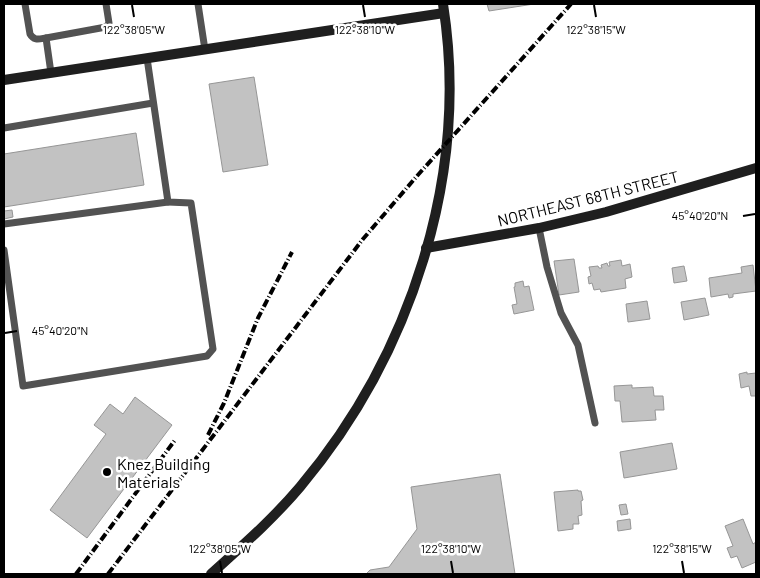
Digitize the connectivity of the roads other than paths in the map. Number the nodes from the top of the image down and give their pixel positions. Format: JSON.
{"nodes":[{"id":1,"x":25,"y":4,"type":"edge"},
{"id":2,"x":106,"y":4,"type":"edge"},
{"id":3,"x":198,"y":4,"type":"edge"},
{"id":4,"x":444,"y":8,"type":"edge"},
{"id":5,"x":46,"y":38,"type":"junction"},
{"id":6,"x":205,"y":50,"type":"junction"},
{"id":7,"x":147,"y":58,"type":"junction"},
{"id":8,"x":51,"y":73,"type":"junction"},
{"id":9,"x":4,"y":80,"type":"edge"},
{"id":10,"x":153,"y":103,"type":"junction"},
{"id":11,"x":4,"y":128,"type":"edge"},
{"id":12,"x":756,"y":168,"type":"edge"},
{"id":13,"x":168,"y":202,"type":"junction"},
{"id":14,"x":4,"y":224,"type":"edge"},
{"id":15,"x":539,"y":228,"type":"junction"},
{"id":16,"x":426,"y":248,"type":"junction"},
{"id":17,"x":4,"y":250,"type":"edge"},
{"id":18,"x":595,"y":423,"type":"dead end"},
{"id":19,"x":211,"y":574,"type":"edge"}],
"edges":[{"from":1,"to":5,"type":"lane"},
{"from":2,"to":5,"type":"lane"},
{"from":3,"to":6,"type":"lane"},
{"from":4,"to":6,"type":"street"},
{"from":4,"to":16,"type":"street"},
{"from":5,"to":8,"type":"lane"},
{"from":6,"to":7,"type":"street"},
{"from":7,"to":8,"type":"street"},
{"from":7,"to":10,"type":"lane"},
{"from":8,"to":9,"type":"street"},
{"from":10,"to":11,"type":"lane"},
{"from":10,"to":13,"type":"lane"},
{"from":12,"to":15,"type":"street","name":"NORTHEAST 68TH STREET"},
{"from":13,"to":14,"type":"lane"},
{"from":13,"to":17,"type":"lane"},
{"from":15,"to":16,"type":"street","name":"NORTHEAST 68TH STREET"},
{"from":15,"to":18,"type":"lane"},
{"from":16,"to":19,"type":"street"}]}
